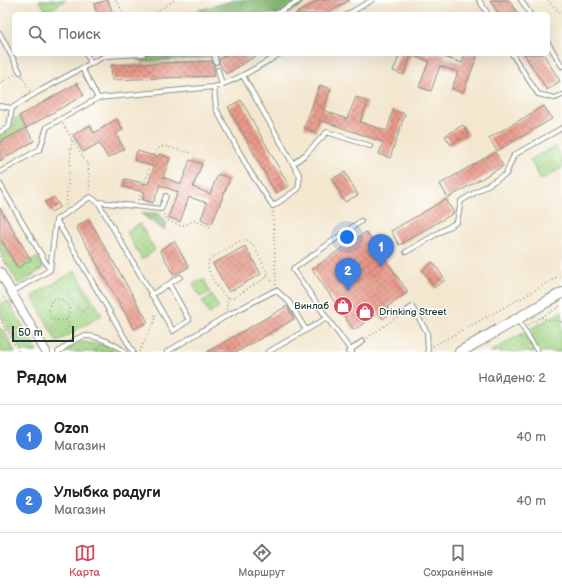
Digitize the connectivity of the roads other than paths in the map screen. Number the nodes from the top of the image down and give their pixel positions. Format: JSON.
{"nodes":[{"id":1,"x":300,"y":0,"type":"edge"},
{"id":2,"x":372,"y":0,"type":"edge"},
{"id":3,"x":479,"y":0,"type":"edge"},
{"id":4,"x":521,"y":0,"type":"edge"},
{"id":5,"x":279,"y":12,"type":"edge"},
{"id":6,"x":351,"y":12,"type":"edge"},
{"id":7,"x":487,"y":12,"type":"edge"},
{"id":8,"x":529,"y":12,"type":"edge"},
{"id":9,"x":0,"y":34,"type":"edge"},
{"id":10,"x":550,"y":46,"type":"edge"},
{"id":11,"x":87,"y":56,"type":"edge"},
{"id":12,"x":105,"y":56,"type":"edge"},
{"id":13,"x":214,"y":56,"type":"edge"},
{"id":14,"x":277,"y":56,"type":"edge"},
{"id":15,"x":513,"y":56,"type":"edge"},
{"id":16,"x":216,"y":62,"type":"dead end"},
{"id":17,"x":91,"y":63,"type":"junction"},
{"id":18,"x":562,"y":66,"type":"edge"},
{"id":19,"x":82,"y":68,"type":"junction"},
{"id":20,"x":218,"y":70,"type":"dead end"},
{"id":21,"x":20,"y":72,"type":"road end"},
{"id":22,"x":243,"y":76,"type":"junction"},
{"id":23,"x":222,"y":85,"type":"junction"},
{"id":24,"x":214,"y":86,"type":"junction"},
{"id":25,"x":562,"y":95,"type":"edge"},
{"id":26,"x":98,"y":98,"type":"junction"},
{"id":27,"x":0,"y":106,"type":"edge"},
{"id":28,"x":12,"y":108,"type":"junction"},
{"id":29,"x":562,"y":128,"type":"edge"},
{"id":30,"x":0,"y":132,"type":"edge"},
{"id":31,"x":370,"y":146,"type":"dead end"},
{"id":32,"x":292,"y":164,"type":"junction"},
{"id":33,"x":0,"y":172,"type":"edge"},
{"id":34,"x":0,"y":184,"type":"edge"},
{"id":35,"x":166,"y":196,"type":"dead end"},
{"id":36,"x":98,"y":202,"type":"junction"},
{"id":37,"x":56,"y":220,"type":"junction"},
{"id":38,"x":361,"y":221,"type":"dead end"},
{"id":39,"x":406,"y":252,"type":"dead end"},
{"id":40,"x":50,"y":270,"type":"junction"},
{"id":41,"x":0,"y":272,"type":"edge"},
{"id":42,"x":180,"y":277,"type":"dead end"},
{"id":43,"x":169,"y":284,"type":"junction"},
{"id":44,"x":12,"y":292,"type":"junction"},
{"id":45,"x":562,"y":293,"type":"edge"},
{"id":46,"x":151,"y":295,"type":"junction"},
{"id":47,"x":404,"y":313,"type":"road end"},
{"id":48,"x":327,"y":318,"type":"junction"},
{"id":49,"x":518,"y":318,"type":"junction"},
{"id":50,"x":306,"y":330,"type":"junction"},
{"id":51,"x":363,"y":341,"type":"road end"},
{"id":52,"x":350,"y":351,"type":"edge"},
{"id":53,"x":428,"y":351,"type":"edge"},
{"id":54,"x":46,"y":352,"type":"edge"},
{"id":55,"x":58,"y":352,"type":"edge"},
{"id":56,"x":124,"y":352,"type":"edge"},
{"id":57,"x":133,"y":352,"type":"edge"},
{"id":58,"x":167,"y":352,"type":"edge"},
{"id":59,"x":268,"y":352,"type":"edge"},
{"id":60,"x":460,"y":352,"type":"edge"},
{"id":61,"x":538,"y":352,"type":"edge"}],
"edges":[{"from":1,"to":5,"type":"lane"},
{"from":2,"to":6,"type":"lane"},
{"from":3,"to":7,"type":"lane"},
{"from":4,"to":8,"type":"lane"},
{"from":9,"to":21,"type":"lane"},
{"from":10,"to":18,"type":"lane"},
{"from":11,"to":17,"type":"lane"},
{"from":12,"to":17,"type":"lane"},
{"from":13,"to":16,"type":"lane"},
{"from":14,"to":22,"type":"lane"},
{"from":15,"to":25,"type":"lane"},
{"from":17,"to":19,"type":"lane"},
{"from":19,"to":26,"type":"lane"},
{"from":19,"to":28,"type":"lane"},
{"from":20,"to":23,"type":"lane"},
{"from":22,"to":23,"type":"lane"},
{"from":22,"to":32,"type":"lane"},
{"from":23,"to":24,"type":"lane"},
{"from":24,"to":26,"type":"lane"},
{"from":24,"to":32,"type":"lane"},
{"from":26,"to":33,"type":"lane"},
{"from":27,"to":28,"type":"lane"},
{"from":28,"to":30,"type":"lane"},
{"from":29,"to":39,"type":"lane"},
{"from":31,"to":32,"type":"lane"},
{"from":34,"to":40,"type":"lane"},
{"from":35,"to":36,"type":"lane"},
{"from":36,"to":37,"type":"lane"},
{"from":36,"to":46,"type":"lane"},
{"from":37,"to":40,"type":"lane"},
{"from":37,"to":57,"type":"lane"},
{"from":38,"to":48,"type":"lane"},
{"from":40,"to":44,"type":"lane"},
{"from":41,"to":44,"type":"street"},
{"from":42,"to":43,"type":"lane"},
{"from":43,"to":46,"type":"lane"},
{"from":43,"to":46,"type":"lane"},
{"from":44,"to":54,"type":"street"},
{"from":45,"to":49,"type":"street"},
{"from":47,"to":53,"type":"lane"},
{"from":48,"to":50,"type":"lane"},
{"from":48,"to":52,"type":"lane"},
{"from":49,"to":60,"type":"street"},
{"from":49,"to":61,"type":"lane"},
{"from":50,"to":58,"type":"lane"},
{"from":50,"to":59,"type":"lane"},
{"from":51,"to":52,"type":"lane"},
{"from":55,"to":56,"type":"lane"}]}
